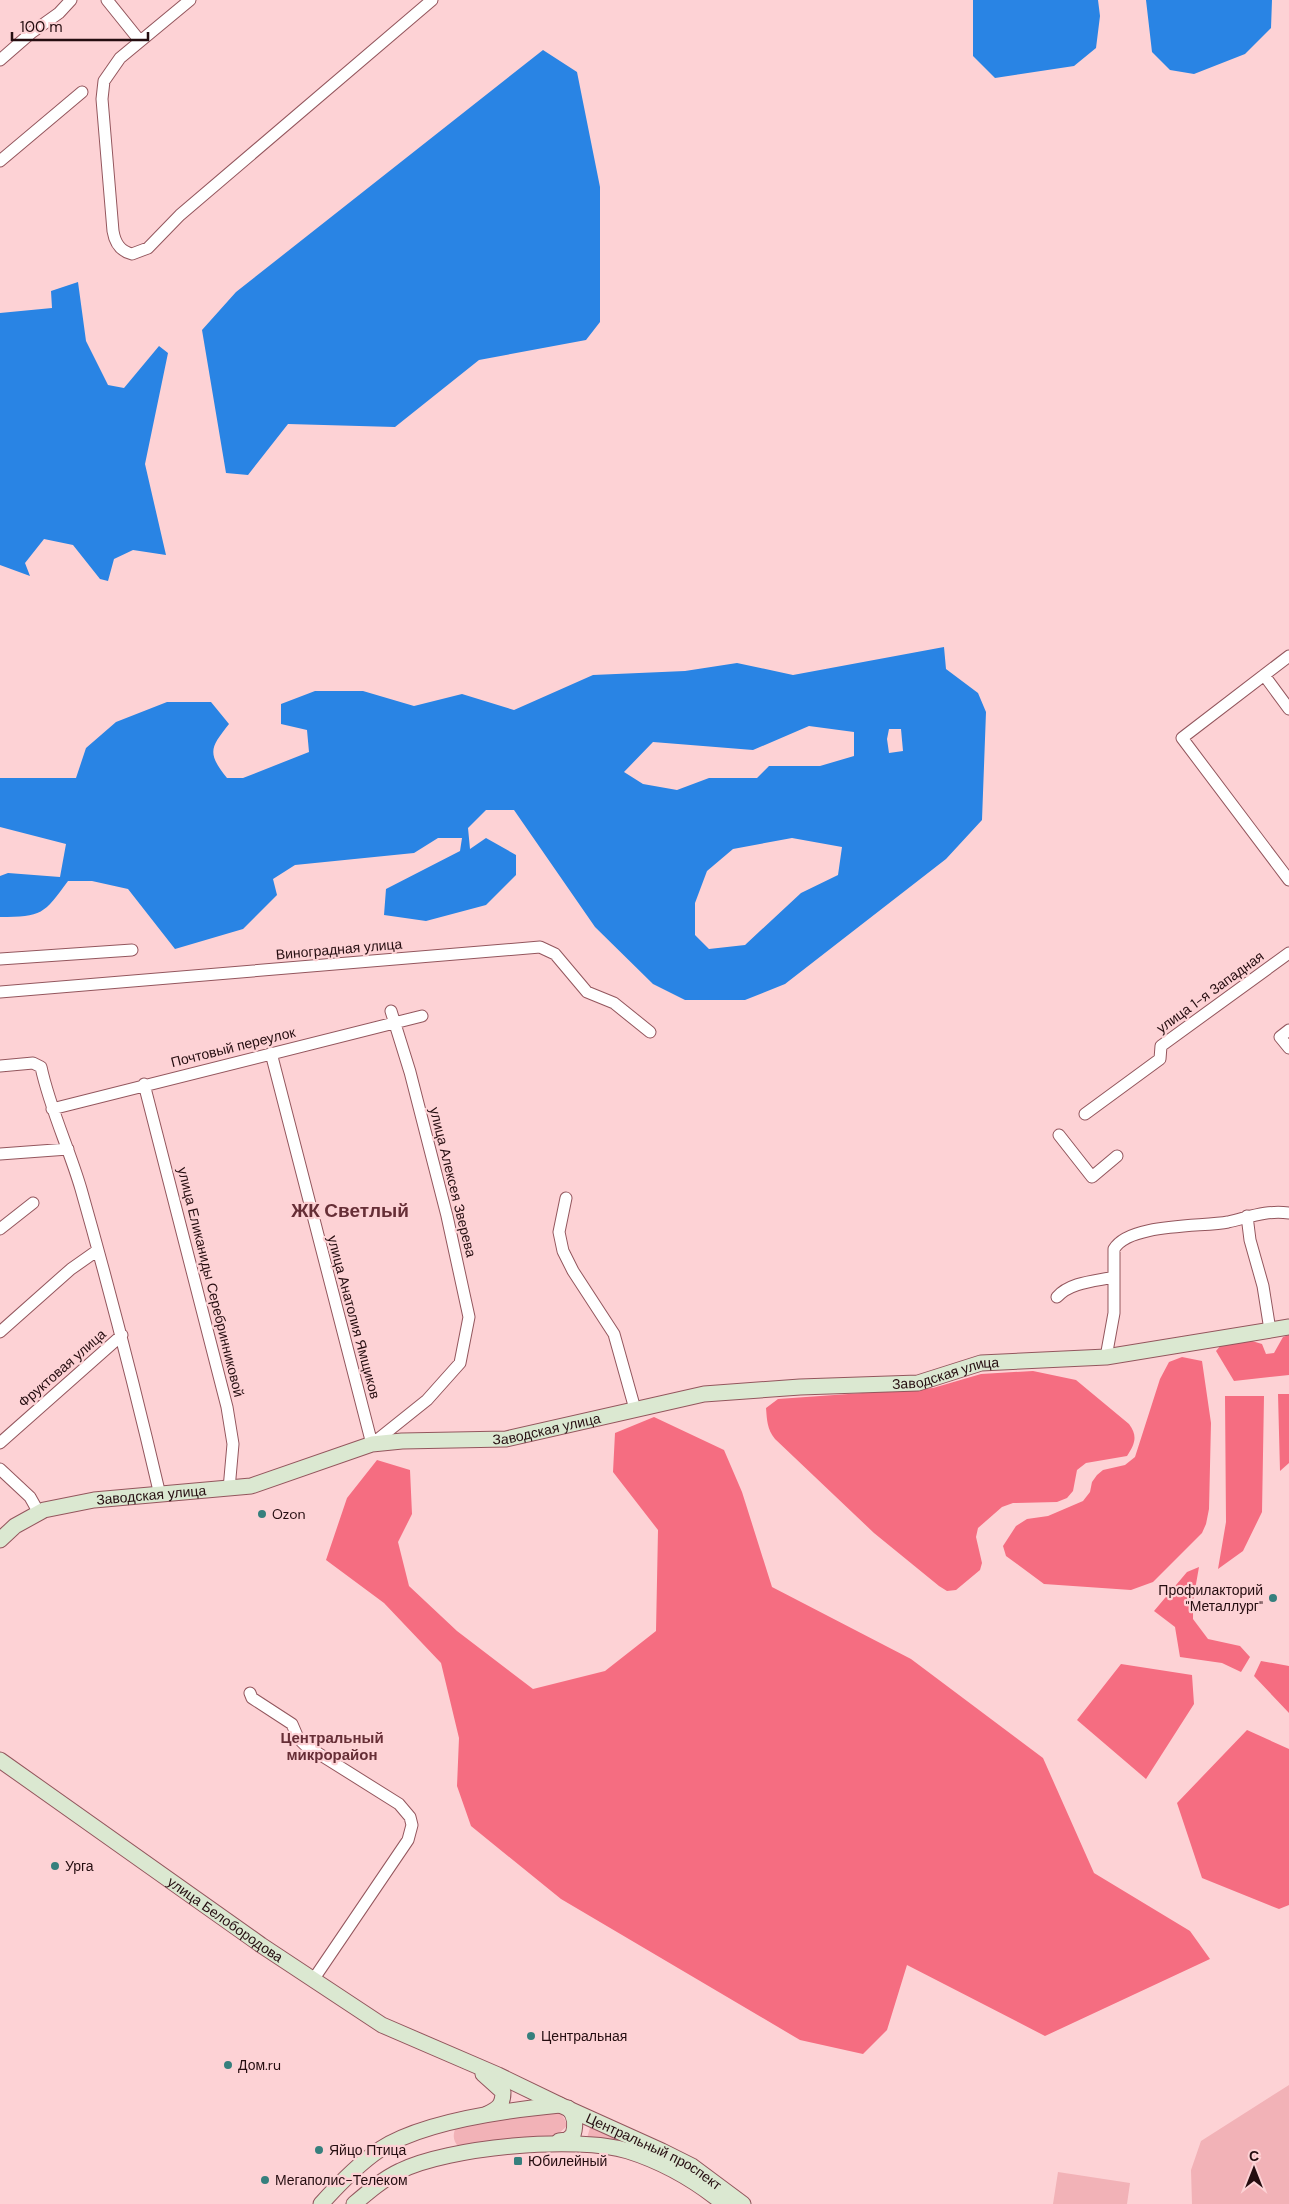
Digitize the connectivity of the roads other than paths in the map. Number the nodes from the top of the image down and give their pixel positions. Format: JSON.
{"nodes":[{"id":1,"x":71,"y":0,"type":"edge"},
{"id":2,"x":107,"y":0,"type":"edge"},
{"id":3,"x":190,"y":0,"type":"edge"},
{"id":4,"x":432,"y":0,"type":"edge"},
{"id":5,"x":140,"y":41,"type":"junction"},
{"id":6,"x":0,"y":60,"type":"edge"},
{"id":7,"x":82,"y":92,"type":"dead end"},
{"id":8,"x":0,"y":161,"type":"edge"},
{"id":9,"x":1289,"y":656,"type":"edge"},
{"id":10,"x":1264,"y":675,"type":"junction"},
{"id":11,"x":1289,"y":709,"type":"edge"},
{"id":12,"x":1289,"y":880,"type":"edge"},
{"id":13,"x":132,"y":950,"type":"dead end"},
{"id":14,"x":1289,"y":953,"type":"edge"},
{"id":15,"x":0,"y":959,"type":"edge"},
{"id":16,"x":0,"y":992,"type":"edge"},
{"id":17,"x":391,"y":1011,"type":"dead end"},
{"id":18,"x":422,"y":1016,"type":"dead end"},
{"id":19,"x":394,"y":1023,"type":"junction"},
{"id":20,"x":650,"y":1032,"type":"dead end"},
{"id":21,"x":1285,"y":1033,"type":"edge"},
{"id":22,"x":1289,"y":1048,"type":"edge"},
{"id":23,"x":271,"y":1053,"type":"junction"},
{"id":24,"x":0,"y":1066,"type":"edge"},
{"id":25,"x":144,"y":1084,"type":"junction"},
{"id":26,"x":52,"y":1109,"type":"junction"},
{"id":27,"x":1085,"y":1114,"type":"dead end"},
{"id":28,"x":1059,"y":1135,"type":"dead end"},
{"id":29,"x":68,"y":1149,"type":"junction"},
{"id":30,"x":0,"y":1154,"type":"edge"},
{"id":31,"x":1117,"y":1156,"type":"dead end"},
{"id":32,"x":566,"y":1198,"type":"dead end"},
{"id":33,"x":33,"y":1203,"type":"dead end"},
{"id":34,"x":1289,"y":1213,"type":"edge"},
{"id":35,"x":1247,"y":1216,"type":"junction"},
{"id":36,"x":0,"y":1229,"type":"edge"},
{"id":37,"x":98,"y":1250,"type":"junction"},
{"id":38,"x":1114,"y":1277,"type":"junction"},
{"id":39,"x":1057,"y":1297,"type":"dead end"},
{"id":40,"x":1289,"y":1327,"type":"edge"},
{"id":41,"x":1270,"y":1330,"type":"junction"},
{"id":42,"x":0,"y":1332,"type":"edge"},
{"id":43,"x":122,"y":1335,"type":"junction"},
{"id":44,"x":1106,"y":1357,"type":"junction"},
{"id":45,"x":635,"y":1409,"type":"junction"},
{"id":46,"x":0,"y":1443,"type":"edge"},
{"id":47,"x":372,"y":1444,"type":"junction"},
{"id":48,"x":1,"y":1473,"type":"edge"},
{"id":49,"x":229,"y":1489,"type":"junction"},
{"id":50,"x":160,"y":1495,"type":"junction"},
{"id":51,"x":39,"y":1513,"type":"junction"},
{"id":52,"x":0,"y":1540,"type":"edge"},
{"id":53,"x":250,"y":1693,"type":"dead end"},
{"id":54,"x":0,"y":1760,"type":"edge"},
{"id":55,"x":313,"y":1980,"type":"junction"},
{"id":56,"x":463,"y":2060,"type":"junction"},
{"id":57,"x":514,"y":2082,"type":"joint"},
{"id":58,"x":564,"y":2107,"type":"junction"},
{"id":59,"x":456,"y":2122,"type":"junction"},
{"id":60,"x":545,"y":2144,"type":"junction"},
{"id":61,"x":320,"y":2204,"type":"edge"},
{"id":62,"x":354,"y":2204,"type":"edge"},
{"id":63,"x":724,"y":2204,"type":"edge"},
{"id":64,"x":743,"y":2204,"type":"edge"}],
"edges":[{"from":1,"to":6,"type":"street"},
{"from":2,"to":5,"type":"street"},
{"from":3,"to":5,"type":"street"},
{"from":4,"to":5,"type":"street"},
{"from":7,"to":8,"type":"street"},
{"from":9,"to":10,"type":"street"},
{"from":10,"to":11,"type":"street"},
{"from":10,"to":12,"type":"street"},
{"from":13,"to":15,"type":"street"},
{"from":14,"to":27,"type":"street","name":"улица 1-я Западная"},
{"from":16,"to":20,"type":"street","name":"Виноградная улица"},
{"from":17,"to":19,"type":"street","name":"улица Алексея Зверева"},
{"from":18,"to":19,"type":"street","name":"Почтовый переулок"},
{"from":19,"to":23,"type":"street","name":"Почтовый переулок"},
{"from":19,"to":47,"type":"street","name":"улица Алексея Зверева"},
{"from":21,"to":22,"type":"street"},
{"from":23,"to":25,"type":"street","name":"Почтовый переулок"},
{"from":23,"to":47,"type":"street","name":"улица Анатолия Ямщиков"},
{"from":24,"to":26,"type":"street"},
{"from":25,"to":26,"type":"street","name":"Почтовый переулок"},
{"from":25,"to":49,"type":"street","name":"улица Еликаниды Серебринниковой"},
{"from":26,"to":29,"type":"street"},
{"from":28,"to":31,"type":"street"},
{"from":29,"to":30,"type":"street"},
{"from":29,"to":37,"type":"street"},
{"from":32,"to":45,"type":"street"},
{"from":33,"to":36,"type":"street"},
{"from":34,"to":35,"type":"street"},
{"from":35,"to":38,"type":"street"},
{"from":35,"to":41,"type":"street"},
{"from":37,"to":42,"type":"street"},
{"from":37,"to":43,"type":"street"},
{"from":38,"to":39,"type":"street"},
{"from":38,"to":44,"type":"street"},
{"from":40,"to":41,"type":"street","name":"Заводская улица"},
{"from":41,"to":44,"type":"street","name":"Заводская улица"},
{"from":43,"to":46,"type":"street","name":"Фруктовая улица"},
{"from":43,"to":50,"type":"street"},
{"from":44,"to":45,"type":"street","name":"Заводская улица"},
{"from":45,"to":47,"type":"street","name":"Заводская улица"},
{"from":47,"to":49,"type":"street","name":"Заводская улица"},
{"from":48,"to":51,"type":"street"},
{"from":49,"to":50,"type":"street","name":"Заводская улица"},
{"from":50,"to":51,"type":"street","name":"Заводская улица"},
{"from":51,"to":52,"type":"street","name":"Заводская улица"},
{"from":53,"to":55,"type":"street"},
{"from":54,"to":55,"type":"street","name":"улица Белобородова"},
{"from":55,"to":56,"type":"street","name":"улица Белобородова"},
{"from":56,"to":57,"type":"street","name":"улица Белобородова"},
{"from":56,"to":59,"type":"street","name":"улица Белобородова"},
{"from":57,"to":58,"type":"street","name":"Центральный проспект"},
{"from":58,"to":59,"type":"street"},
{"from":58,"to":60,"type":"street"},
{"from":58,"to":64,"type":"street","name":"Центральный проспект"},
{"from":59,"to":61,"type":"street"},
{"from":60,"to":62,"type":"street"},
{"from":60,"to":63,"type":"street","name":"Центральный проспект"}]}
